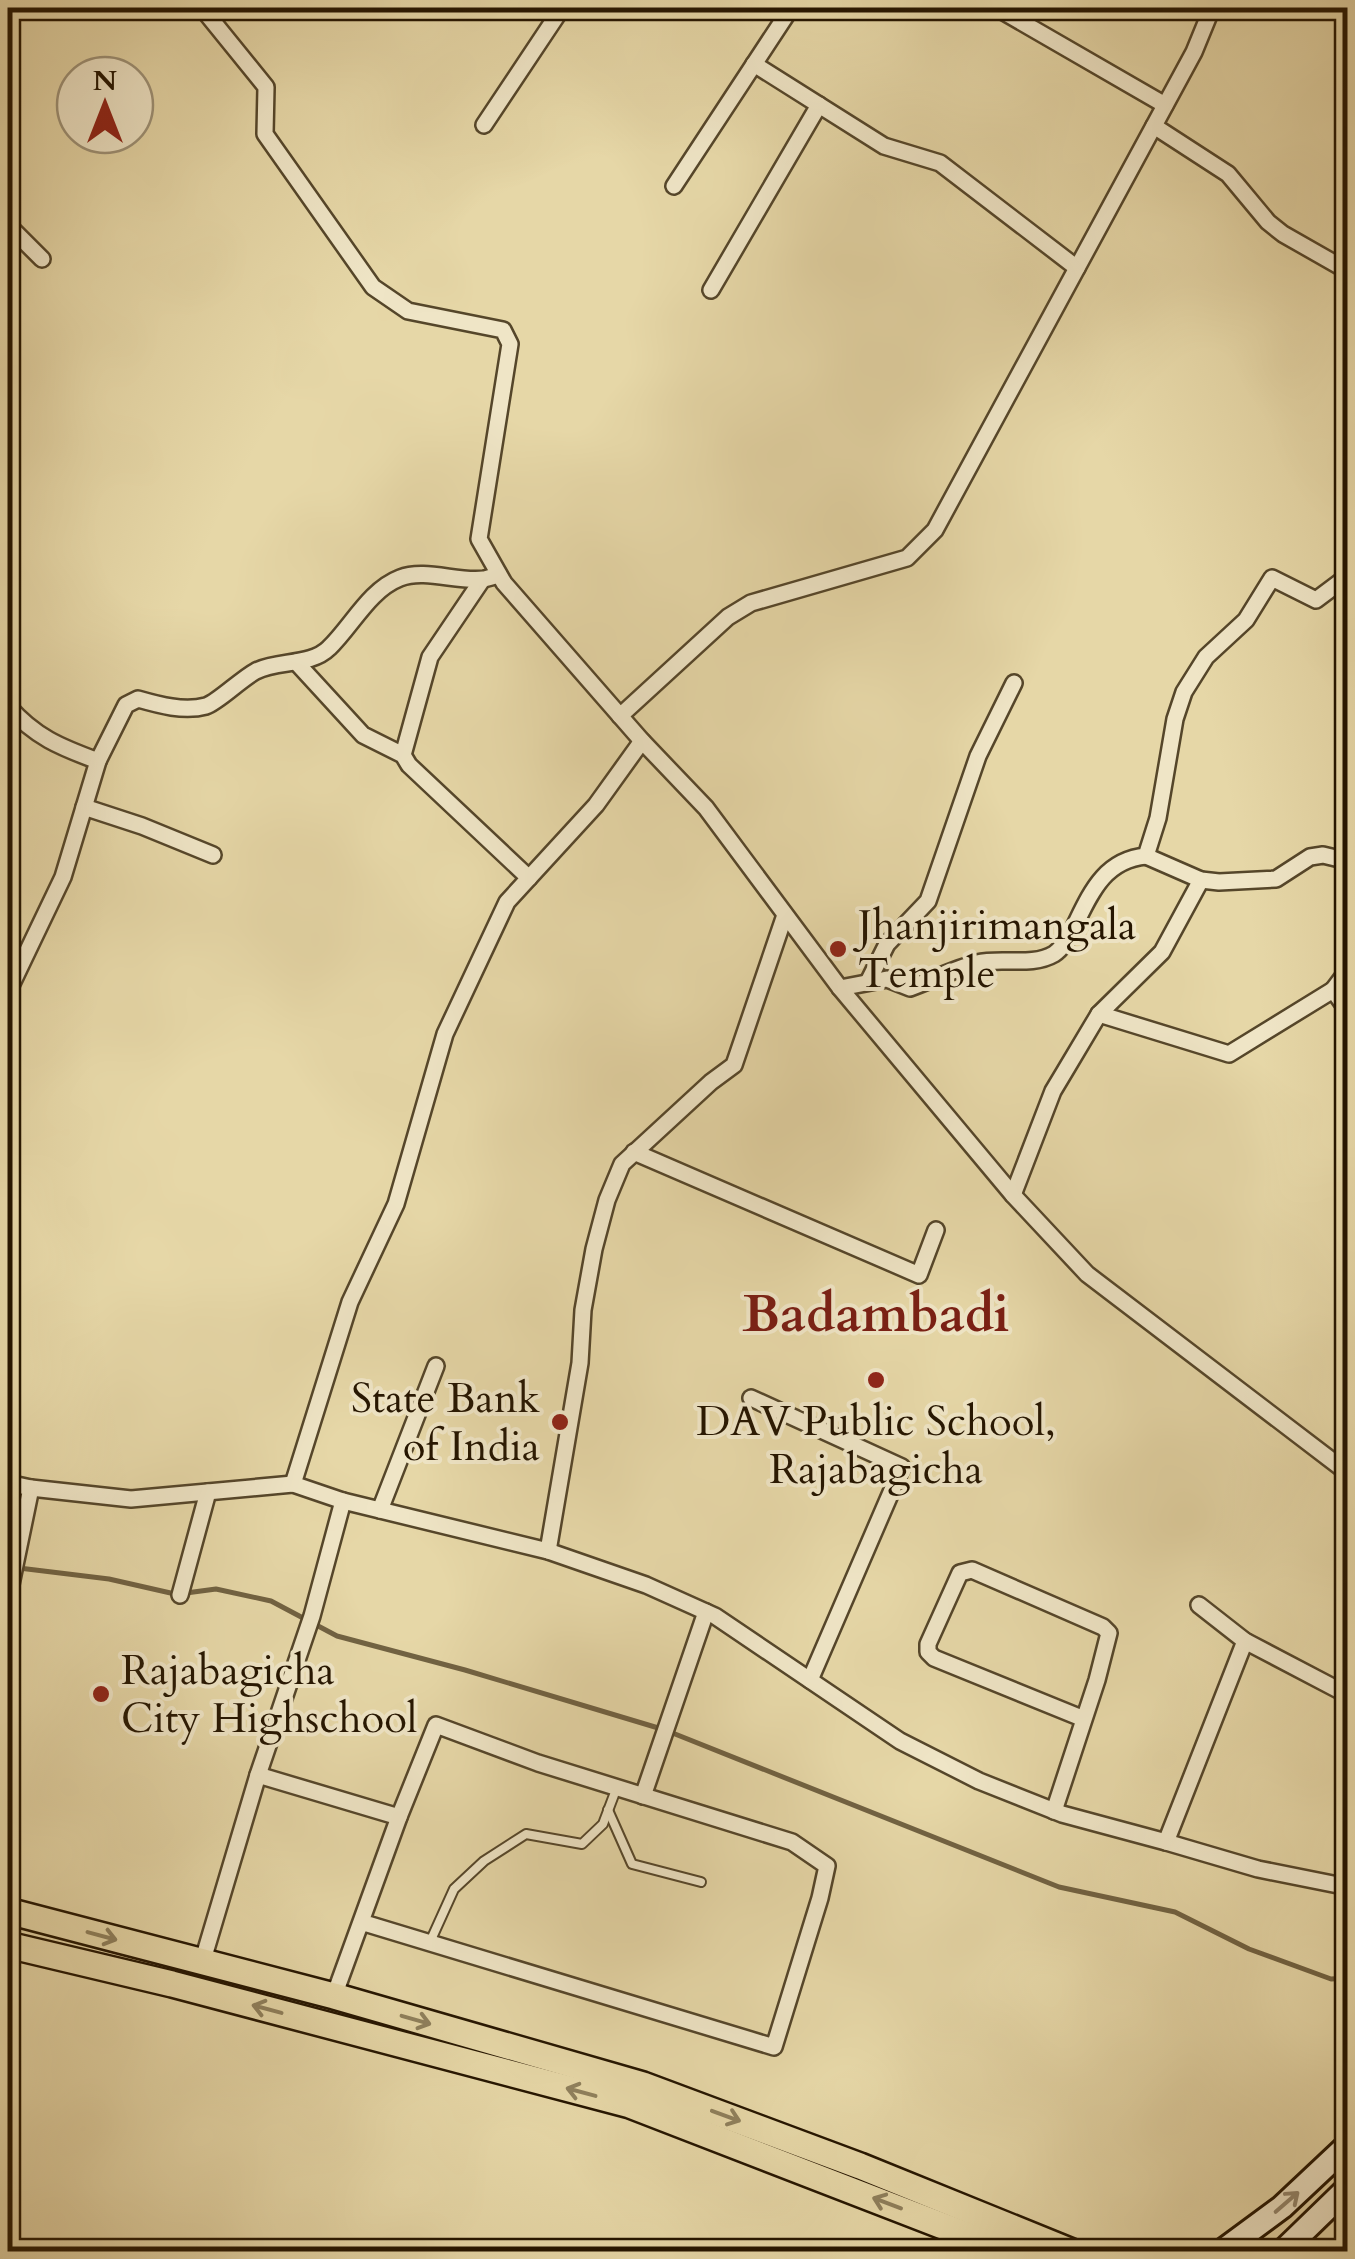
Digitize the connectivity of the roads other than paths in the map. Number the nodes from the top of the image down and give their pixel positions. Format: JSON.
{"nodes":[{"id":1,"x":202,"y":8,"type":"edge"},
{"id":2,"x":562,"y":8,"type":"edge"},
{"id":3,"x":791,"y":8,"type":"edge"},
{"id":4,"x":928,"y":8,"type":"edge"},
{"id":5,"x":948,"y":8,"type":"edge"},
{"id":6,"x":997,"y":8,"type":"edge"},
{"id":7,"x":1212,"y":8,"type":"edge"},
{"id":8,"x":754,"y":64,"type":"junction"},
{"id":9,"x":819,"y":105,"type":"junction"},
{"id":10,"x":1166,"y":105,"type":"junction"},
{"id":11,"x":484,"y":125,"type":"dead end"},
{"id":12,"x":1154,"y":126,"type":"junction"},
{"id":13,"x":674,"y":186,"type":"dead end"},
{"id":14,"x":8,"y":225,"type":"edge"},
{"id":15,"x":42,"y":259,"type":"dead end"},
{"id":16,"x":1077,"y":268,"type":"junction"},
{"id":17,"x":1348,"y":271,"type":"edge"},
{"id":18,"x":712,"y":290,"type":"dead end"},
{"id":19,"x":499,"y":575,"type":"junction"},
{"id":20,"x":1348,"y":576,"type":"edge"},
{"id":21,"x":482,"y":580,"type":"junction"},
{"id":22,"x":296,"y":662,"type":"junction"},
{"id":23,"x":1014,"y":683,"type":"dead end"},
{"id":24,"x":8,"y":706,"type":"edge"},
{"id":25,"x":620,"y":716,"type":"junction"},
{"id":26,"x":642,"y":741,"type":"junction"},
{"id":27,"x":402,"y":755,"type":"junction"},
{"id":28,"x":98,"y":762,"type":"junction"},
{"id":29,"x":84,"y":807,"type":"junction"},
{"id":30,"x":213,"y":854,"type":"dead end"},
{"id":31,"x":1146,"y":856,"type":"junction"},
{"id":32,"x":1348,"y":861,"type":"edge"},
{"id":33,"x":529,"y":878,"type":"junction"},
{"id":34,"x":1201,"y":880,"type":"junction"},
{"id":35,"x":785,"y":914,"type":"junction"},
{"id":36,"x":1348,"y":970,"type":"edge"},
{"id":37,"x":868,"y":982,"type":"junction"},
{"id":38,"x":840,"y":988,"type":"junction"},
{"id":39,"x":1333,"y":990,"type":"junction"},
{"id":40,"x":8,"y":992,"type":"edge"},
{"id":41,"x":1348,"y":1012,"type":"edge"},
{"id":42,"x":1099,"y":1014,"type":"junction"},
{"id":43,"x":634,"y":1152,"type":"junction"},
{"id":44,"x":1013,"y":1195,"type":"junction"},
{"id":45,"x":936,"y":1230,"type":"dead end"},
{"id":46,"x":436,"y":1366,"type":"dead end"},
{"id":47,"x":751,"y":1398,"type":"dead end"},
{"id":48,"x":1348,"y":1473,"type":"edge"},
{"id":49,"x":8,"y":1483,"type":"edge"},
{"id":50,"x":293,"y":1484,"type":"junction"},
{"id":51,"x":32,"y":1488,"type":"junction"},
{"id":52,"x":208,"y":1492,"type":"junction"},
{"id":53,"x":342,"y":1501,"type":"junction"},
{"id":54,"x":380,"y":1510,"type":"junction"},
{"id":55,"x":548,"y":1551,"type":"junction"},
{"id":56,"x":180,"y":1594,"type":"dead end"},
{"id":57,"x":8,"y":1600,"type":"edge"},
{"id":58,"x":1199,"y":1605,"type":"dead end"},
{"id":59,"x":706,"y":1612,"type":"junction"},
{"id":60,"x":1245,"y":1641,"type":"junction"},
{"id":61,"x":810,"y":1680,"type":"junction"},
{"id":62,"x":1348,"y":1696,"type":"edge"},
{"id":63,"x":1084,"y":1719,"type":"junction"},
{"id":64,"x":258,"y":1775,"type":"junction"},
{"id":65,"x":617,"y":1787,"type":"junction"},
{"id":66,"x":643,"y":1796,"type":"junction"},
{"id":67,"x":608,"y":1810,"type":"junction"},
{"id":68,"x":1054,"y":1811,"type":"junction"},
{"id":69,"x":399,"y":1817,"type":"junction"},
{"id":70,"x":1166,"y":1842,"type":"junction"},
{"id":71,"x":701,"y":1882,"type":"dead end"},
{"id":72,"x":1348,"y":1887,"type":"edge"},
{"id":73,"x":8,"y":1911,"type":"edge"},
{"id":74,"x":361,"y":1922,"type":"junction"},
{"id":75,"x":430,"y":1943,"type":"junction"},
{"id":76,"x":8,"y":1945,"type":"edge"},
{"id":77,"x":202,"y":1963,"type":"junction"},
{"id":78,"x":334,"y":1996,"type":"junction"},
{"id":79,"x":1348,"y":2146,"type":"edge"},
{"id":80,"x":1348,"y":2188,"type":"edge"},
{"id":81,"x":1010,"y":2252,"type":"edge"},
{"id":82,"x":1072,"y":2252,"type":"edge"},
{"id":83,"x":1222,"y":2252,"type":"edge"},
{"id":84,"x":1282,"y":2252,"type":"edge"}],
"edges":[{"from":1,"to":19,"type":"street"},
{"from":2,"to":11,"type":"street"},
{"from":3,"to":8,"type":"street"},
{"from":4,"to":5,"type":"street"},
{"from":6,"to":10,"type":"street"},
{"from":7,"to":10,"type":"street"},
{"from":8,"to":9,"type":"street"},
{"from":8,"to":13,"type":"street"},
{"from":9,"to":16,"type":"street"},
{"from":9,"to":18,"type":"street"},
{"from":10,"to":12,"type":"street"},
{"from":12,"to":16,"type":"street"},
{"from":12,"to":17,"type":"street"},
{"from":14,"to":15,"type":"street"},
{"from":16,"to":25,"type":"street"},
{"from":19,"to":21,"type":"street"},
{"from":19,"to":25,"type":"street"},
{"from":20,"to":31,"type":"street"},
{"from":21,"to":22,"type":"street"},
{"from":21,"to":27,"type":"street"},
{"from":22,"to":27,"type":"street"},
{"from":22,"to":28,"type":"street"},
{"from":23,"to":37,"type":"street"},
{"from":24,"to":28,"type":"street"},
{"from":25,"to":26,"type":"street"},
{"from":26,"to":33,"type":"street"},
{"from":26,"to":35,"type":"street"},
{"from":27,"to":33,"type":"street"},
{"from":28,"to":29,"type":"street"},
{"from":29,"to":30,"type":"street"},
{"from":29,"to":40,"type":"street"},
{"from":31,"to":34,"type":"street"},
{"from":31,"to":37,"type":"street"},
{"from":32,"to":34,"type":"street"},
{"from":33,"to":50,"type":"street"},
{"from":34,"to":42,"type":"street"},
{"from":35,"to":38,"type":"street"},
{"from":35,"to":43,"type":"street"},
{"from":36,"to":39,"type":"street"},
{"from":37,"to":38,"type":"street"},
{"from":38,"to":44,"type":"street"},
{"from":39,"to":41,"type":"street"},
{"from":39,"to":42,"type":"street"},
{"from":42,"to":44,"type":"street"},
{"from":43,"to":45,"type":"street"},
{"from":43,"to":55,"type":"street"},
{"from":44,"to":48,"type":"street"},
{"from":46,"to":54,"type":"street"},
{"from":47,"to":61,"type":"street"},
{"from":49,"to":51,"type":"street"},
{"from":50,"to":52,"type":"street"},
{"from":50,"to":53,"type":"street"},
{"from":51,"to":52,"type":"street"},
{"from":51,"to":57,"type":"street"},
{"from":52,"to":56,"type":"street"},
{"from":53,"to":54,"type":"street"},
{"from":53,"to":64,"type":"street"},
{"from":54,"to":55,"type":"street"},
{"from":55,"to":59,"type":"street"},
{"from":58,"to":60,"type":"street"},
{"from":59,"to":61,"type":"street"},
{"from":59,"to":66,"type":"street"},
{"from":60,"to":62,"type":"street"},
{"from":60,"to":70,"type":"street"},
{"from":61,"to":68,"type":"street"},
{"from":63,"to":63,"type":"street"},
{"from":63,"to":68,"type":"street"},
{"from":64,"to":69,"type":"street"},
{"from":64,"to":77,"type":"street"},
{"from":65,"to":66,"type":"street"},
{"from":65,"to":67,"type":"lane"},
{"from":65,"to":69,"type":"street"},
{"from":66,"to":75,"type":"street"},
{"from":67,"to":71,"type":"lane"},
{"from":67,"to":75,"type":"lane"},
{"from":68,"to":70,"type":"street"},
{"from":69,"to":74,"type":"street"},
{"from":70,"to":72,"type":"street"},
{"from":73,"to":77,"type":"main road","one_way":true},
{"from":74,"to":75,"type":"street"},
{"from":74,"to":78,"type":"street"},
{"from":81,"to":76,"type":"main road","one_way":true},
{"from":77,"to":78,"type":"main road"},
{"from":78,"to":82,"type":"main road","one_way":true},
{"from":83,"to":79,"type":"main road","one_way":true},
{"from":80,"to":84,"type":"main road"}]}
